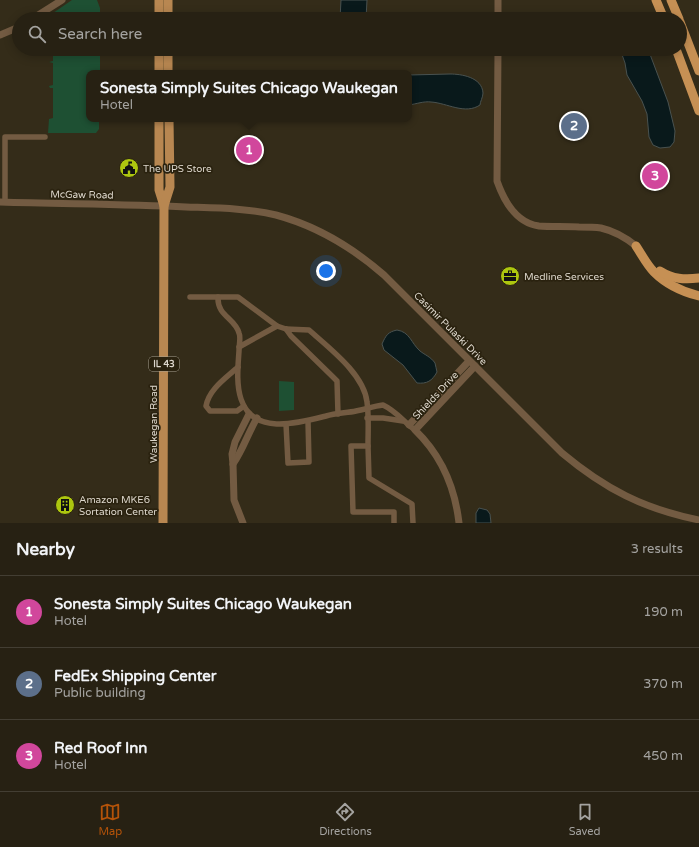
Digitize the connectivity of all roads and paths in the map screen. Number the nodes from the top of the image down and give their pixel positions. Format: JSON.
{"nodes":[{"id":1,"x":62,"y":0,"type":"edge"},
{"id":2,"x":159,"y":0,"type":"edge"},
{"id":3,"x":168,"y":0,"type":"edge"},
{"id":4,"x":498,"y":0,"type":"edge"},
{"id":5,"x":656,"y":0,"type":"edge"},
{"id":6,"x":671,"y":0,"type":"edge"},
{"id":7,"x":43,"y":12,"type":"edge"},
{"id":8,"x":159,"y":12,"type":"edge"},
{"id":9,"x":168,"y":12,"type":"edge"},
{"id":10,"x":498,"y":12,"type":"edge"},
{"id":11,"x":661,"y":12,"type":"edge"},
{"id":12,"x":676,"y":12,"type":"edge"},
{"id":13,"x":12,"y":30,"type":"edge"},
{"id":14,"x":0,"y":35,"type":"edge"},
{"id":15,"x":687,"y":40,"type":"edge"},
{"id":16,"x":159,"y":56,"type":"edge"},
{"id":17,"x":168,"y":56,"type":"edge"},
{"id":18,"x":498,"y":56,"type":"edge"},
{"id":19,"x":679,"y":56,"type":"edge"},
{"id":20,"x":159,"y":70,"type":"edge"},
{"id":21,"x":168,"y":70,"type":"edge"},
{"id":22,"x":699,"y":71,"type":"edge"},
{"id":23,"x":699,"y":111,"type":"edge"},
{"id":24,"x":159,"y":122,"type":"edge"},
{"id":25,"x":169,"y":122,"type":"edge"},
{"id":26,"x":45,"y":137,"type":"dead end"},
{"id":27,"x":3,"y":202,"type":"edge"},
{"id":28,"x":164,"y":206,"type":"junction"},
{"id":29,"x":636,"y":246,"type":"junction"},
{"id":30,"x":699,"y":278,"type":"edge"},
{"id":31,"x":699,"y":296,"type":"edge"},
{"id":32,"x":190,"y":297,"type":"dead end"},
{"id":33,"x":218,"y":298,"type":"junction"},
{"id":34,"x":277,"y":326,"type":"junction"},
{"id":35,"x":286,"y":329,"type":"junction"},
{"id":36,"x":239,"y":347,"type":"junction"},
{"id":37,"x":469,"y":361,"type":"junction"},
{"id":38,"x":475,"y":366,"type":"junction"},
{"id":39,"x":238,"y":367,"type":"junction"},
{"id":40,"x":244,"y":406,"type":"junction"},
{"id":41,"x":367,"y":409,"type":"junction"},
{"id":42,"x":249,"y":414,"type":"junction"},
{"id":43,"x":338,"y":414,"type":"junction"},
{"id":44,"x":257,"y":418,"type":"junction"},
{"id":45,"x":367,"y":418,"type":"junction"},
{"id":46,"x":308,"y":421,"type":"junction"},
{"id":47,"x":406,"y":423,"type":"junction"},
{"id":48,"x":286,"y":424,"type":"junction"},
{"id":49,"x":415,"y":430,"type":"junction"},
{"id":50,"x":368,"y":446,"type":"junction"},
{"id":51,"x":234,"y":447,"type":"junction"},
{"id":52,"x":242,"y":450,"type":"junction"},
{"id":53,"x":233,"y":464,"type":"junction"},
{"id":54,"x":699,"y":520,"type":"edge"},
{"id":55,"x":163,"y":523,"type":"edge"},
{"id":56,"x":243,"y":523,"type":"edge"},
{"id":57,"x":394,"y":523,"type":"edge"},
{"id":58,"x":413,"y":523,"type":"edge"},
{"id":59,"x":459,"y":523,"type":"edge"}],
"edges":[{"from":1,"to":7,"type":"street"},
{"from":2,"to":8,"type":"main road"},
{"from":3,"to":9,"type":"main road"},
{"from":4,"to":10,"type":"street"},
{"from":5,"to":11,"type":"highway"},
{"from":6,"to":12,"type":"highway"},
{"from":13,"to":14,"type":"street"},
{"from":15,"to":22,"type":"highway"},
{"from":16,"to":20,"type":"main road"},
{"from":17,"to":21,"type":"main road"},
{"from":18,"to":29,"type":"street"},
{"from":19,"to":23,"type":"highway"},
{"from":24,"to":28,"type":"main road","name":"Waukegan Road","number":"IL 43"},
{"from":25,"to":28,"type":"main road","name":"Waukegan Road","number":"IL 43"},
{"from":26,"to":27,"type":"street"},
{"from":27,"to":28,"type":"street","name":"McGaw Road"},
{"from":28,"to":37,"type":"street","name":"Casimir Pulaski Drive"},
{"from":28,"to":55,"type":"main road","name":"Waukegan Road","number":"IL 43"},
{"from":29,"to":30,"type":"highway"},
{"from":29,"to":31,"type":"highway"},
{"from":32,"to":33,"type":"street"},
{"from":33,"to":34,"type":"street"},
{"from":33,"to":36,"type":"street"},
{"from":34,"to":35,"type":"street"},
{"from":34,"to":36,"type":"street"},
{"from":35,"to":41,"type":"street"},
{"from":35,"to":43,"type":"street"},
{"from":36,"to":39,"type":"street"},
{"from":37,"to":38,"type":"street","name":"Casimir Pulaski Drive"},
{"from":37,"to":47,"type":"street","name":"Shields Drive"},
{"from":38,"to":49,"type":"street","name":"Shields Drive"},
{"from":38,"to":54,"type":"street","name":"Casimir Pulaski Drive"},
{"from":39,"to":40,"type":"street"},
{"from":39,"to":40,"type":"street"},
{"from":40,"to":42,"type":"street"},
{"from":41,"to":43,"type":"street"},
{"from":41,"to":45,"type":"street"},
{"from":41,"to":47,"type":"street"},
{"from":42,"to":44,"type":"street"},
{"from":42,"to":51,"type":"street"},
{"from":43,"to":46,"type":"street"},
{"from":44,"to":48,"type":"street"},
{"from":44,"to":52,"type":"street"},
{"from":45,"to":47,"type":"street"},
{"from":45,"to":50,"type":"street"},
{"from":46,"to":48,"type":"street"},
{"from":46,"to":48,"type":"street"},
{"from":47,"to":49,"type":"street"},
{"from":49,"to":59,"type":"street","name":"Shields Drive"},
{"from":50,"to":57,"type":"street"},
{"from":50,"to":58,"type":"street"},
{"from":51,"to":52,"type":"street"},
{"from":51,"to":53,"type":"street"},
{"from":52,"to":53,"type":"street"},
{"from":53,"to":56,"type":"street"}]}
